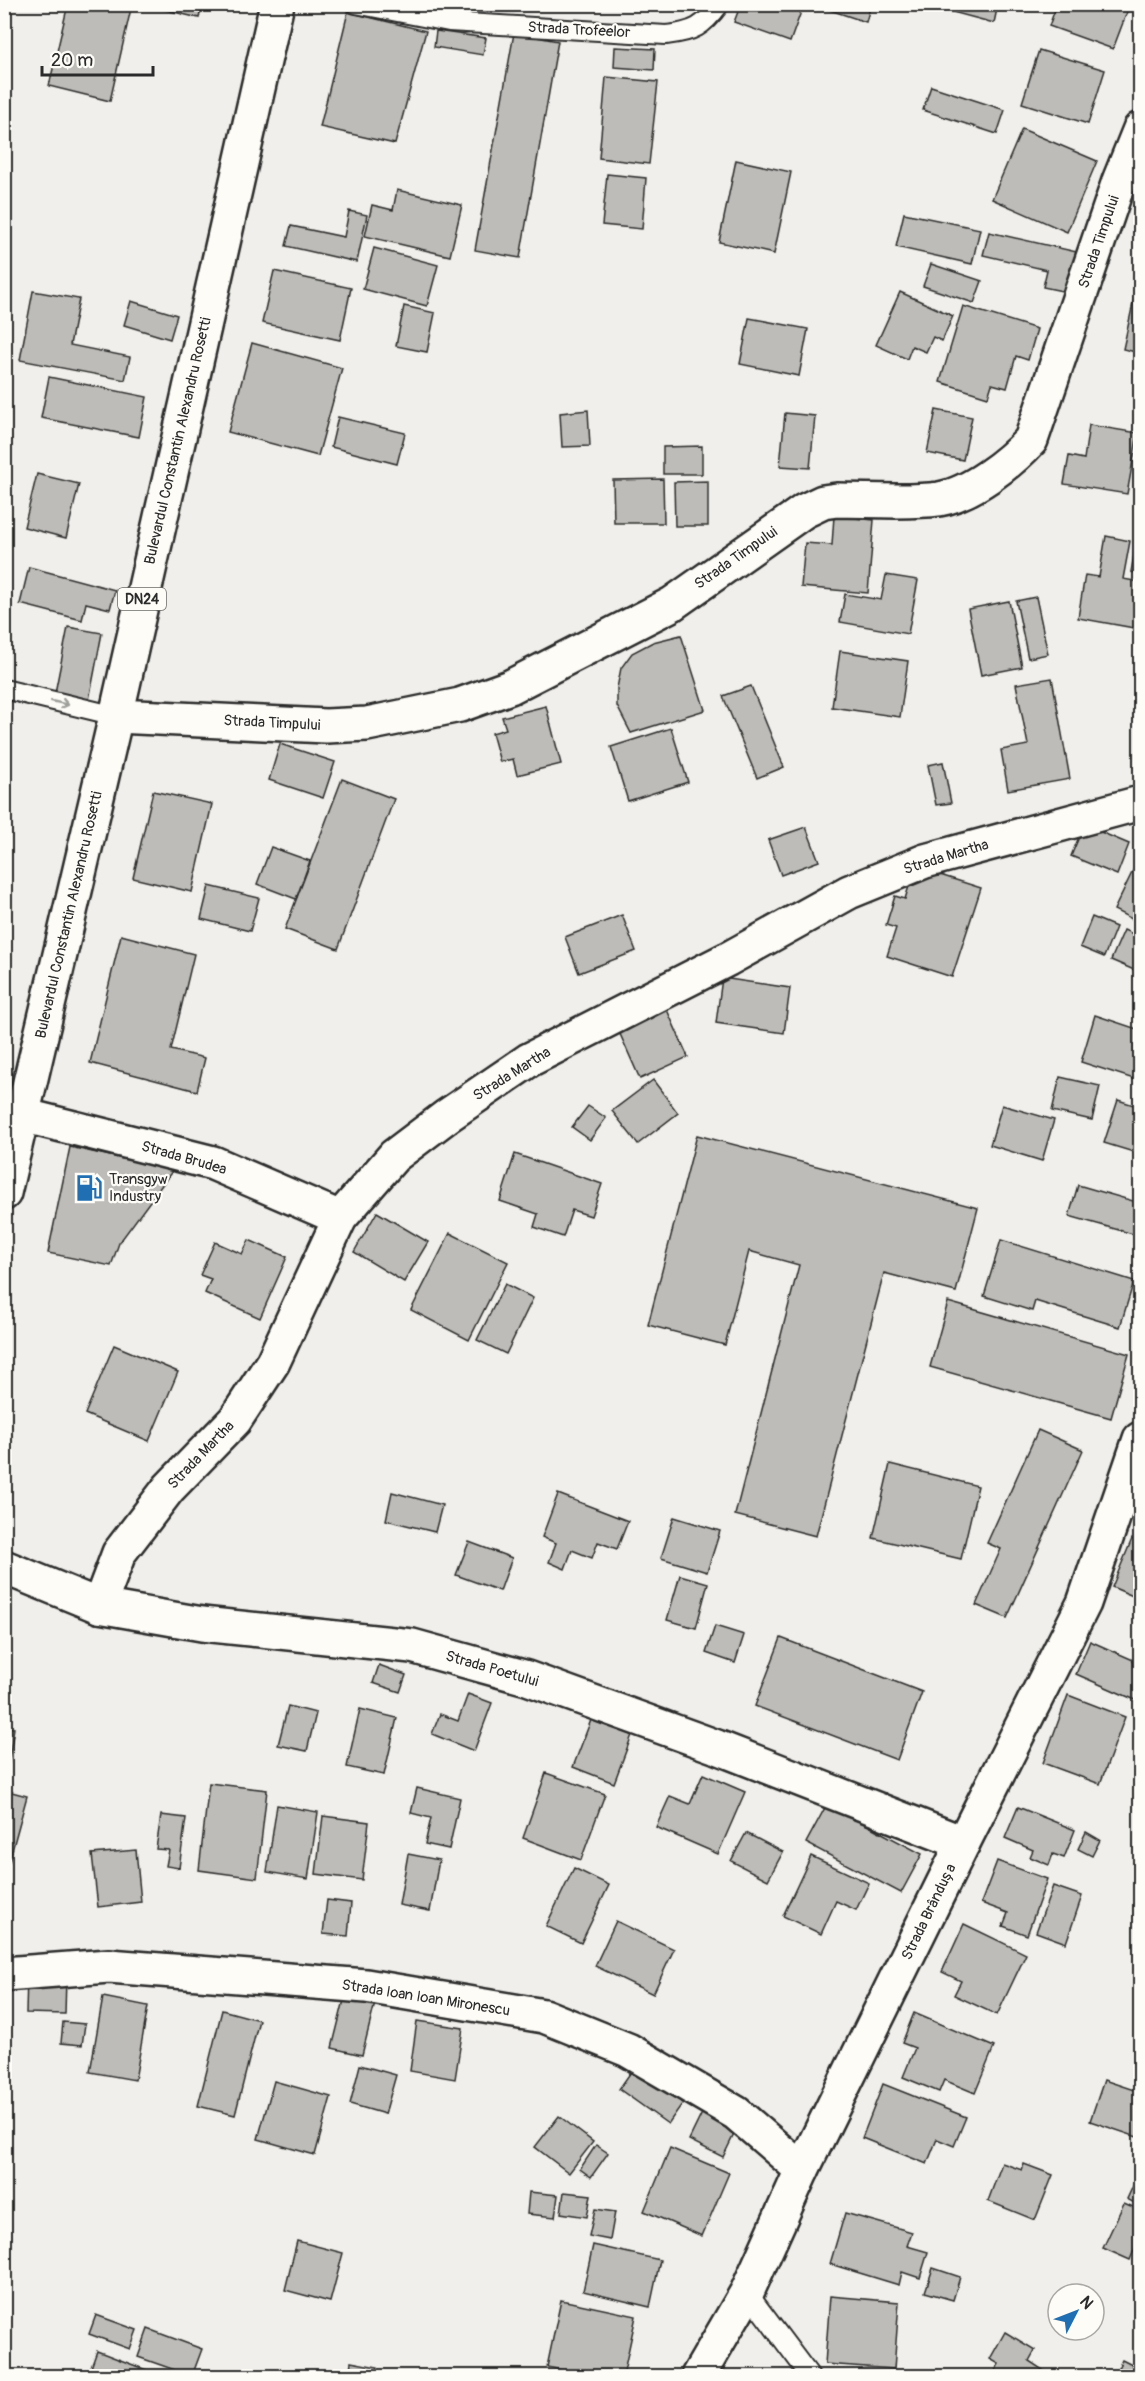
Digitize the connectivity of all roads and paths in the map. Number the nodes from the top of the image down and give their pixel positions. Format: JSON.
{"nodes":[{"id":1,"x":277,"y":4,"type":"edge"},
{"id":2,"x":356,"y":4,"type":"edge"},
{"id":3,"x":720,"y":4,"type":"edge"},
{"id":4,"x":1140,"y":129,"type":"edge"},
{"id":5,"x":4,"y":689,"type":"edge"},
{"id":6,"x":116,"y":716,"type":"junction"},
{"id":7,"x":1140,"y":803,"type":"edge"},
{"id":8,"x":22,"y":1115,"type":"junction"},
{"id":9,"x":4,"y":1193,"type":"edge"},
{"id":10,"x":340,"y":1218,"type":"junction"},
{"id":11,"x":1140,"y":1439,"type":"edge"},
{"id":12,"x":4,"y":1567,"type":"edge"},
{"id":13,"x":99,"y":1606,"type":"junction"},
{"id":14,"x":963,"y":1843,"type":"junction"},
{"id":15,"x":4,"y":1974,"type":"edge"},
{"id":16,"x":802,"y":2170,"type":"junction"},
{"id":17,"x":747,"y":2292,"type":"junction"},
{"id":18,"x":698,"y":2376,"type":"edge"},
{"id":19,"x":810,"y":2376,"type":"edge"}],
"edges":[{"from":1,"to":6,"type":"street","name":"Bulevardul Constantin Alexandru Rosetti","number":"DN24"},
{"from":2,"to":3,"type":"lane","name":"Strada Trofeelor"},
{"from":4,"to":6,"type":"street","name":"Strada Timpului"},
{"from":5,"to":6,"type":"lane","one_way":true},
{"from":6,"to":8,"type":"street","name":"Bulevardul Constantin Alexandru Rosetti","number":"DN24"},
{"from":7,"to":10,"type":"street","name":"Strada Martha"},
{"from":8,"to":9,"type":"street","name":"Bulevardul Constantin Alexandru Rosetti","number":"DN24"},
{"from":8,"to":10,"type":"street","name":"Strada Brudea"},
{"from":10,"to":13,"type":"street","name":"Strada Martha"},
{"from":11,"to":14,"type":"street","name":"Strada Brândușa"},
{"from":12,"to":13,"type":"street","name":"Strada Poetului"},
{"from":13,"to":14,"type":"street","name":"Strada Poetului"},
{"from":14,"to":16,"type":"street","name":"Strada Brândușa"},
{"from":15,"to":16,"type":"street","name":"Strada Ioan Ioan Mironescu"},
{"from":16,"to":17,"type":"street","name":"Strada Brândușa"},
{"from":17,"to":18,"type":"street","name":"Strada Brândușa"},
{"from":17,"to":19,"type":"lane"}]}
